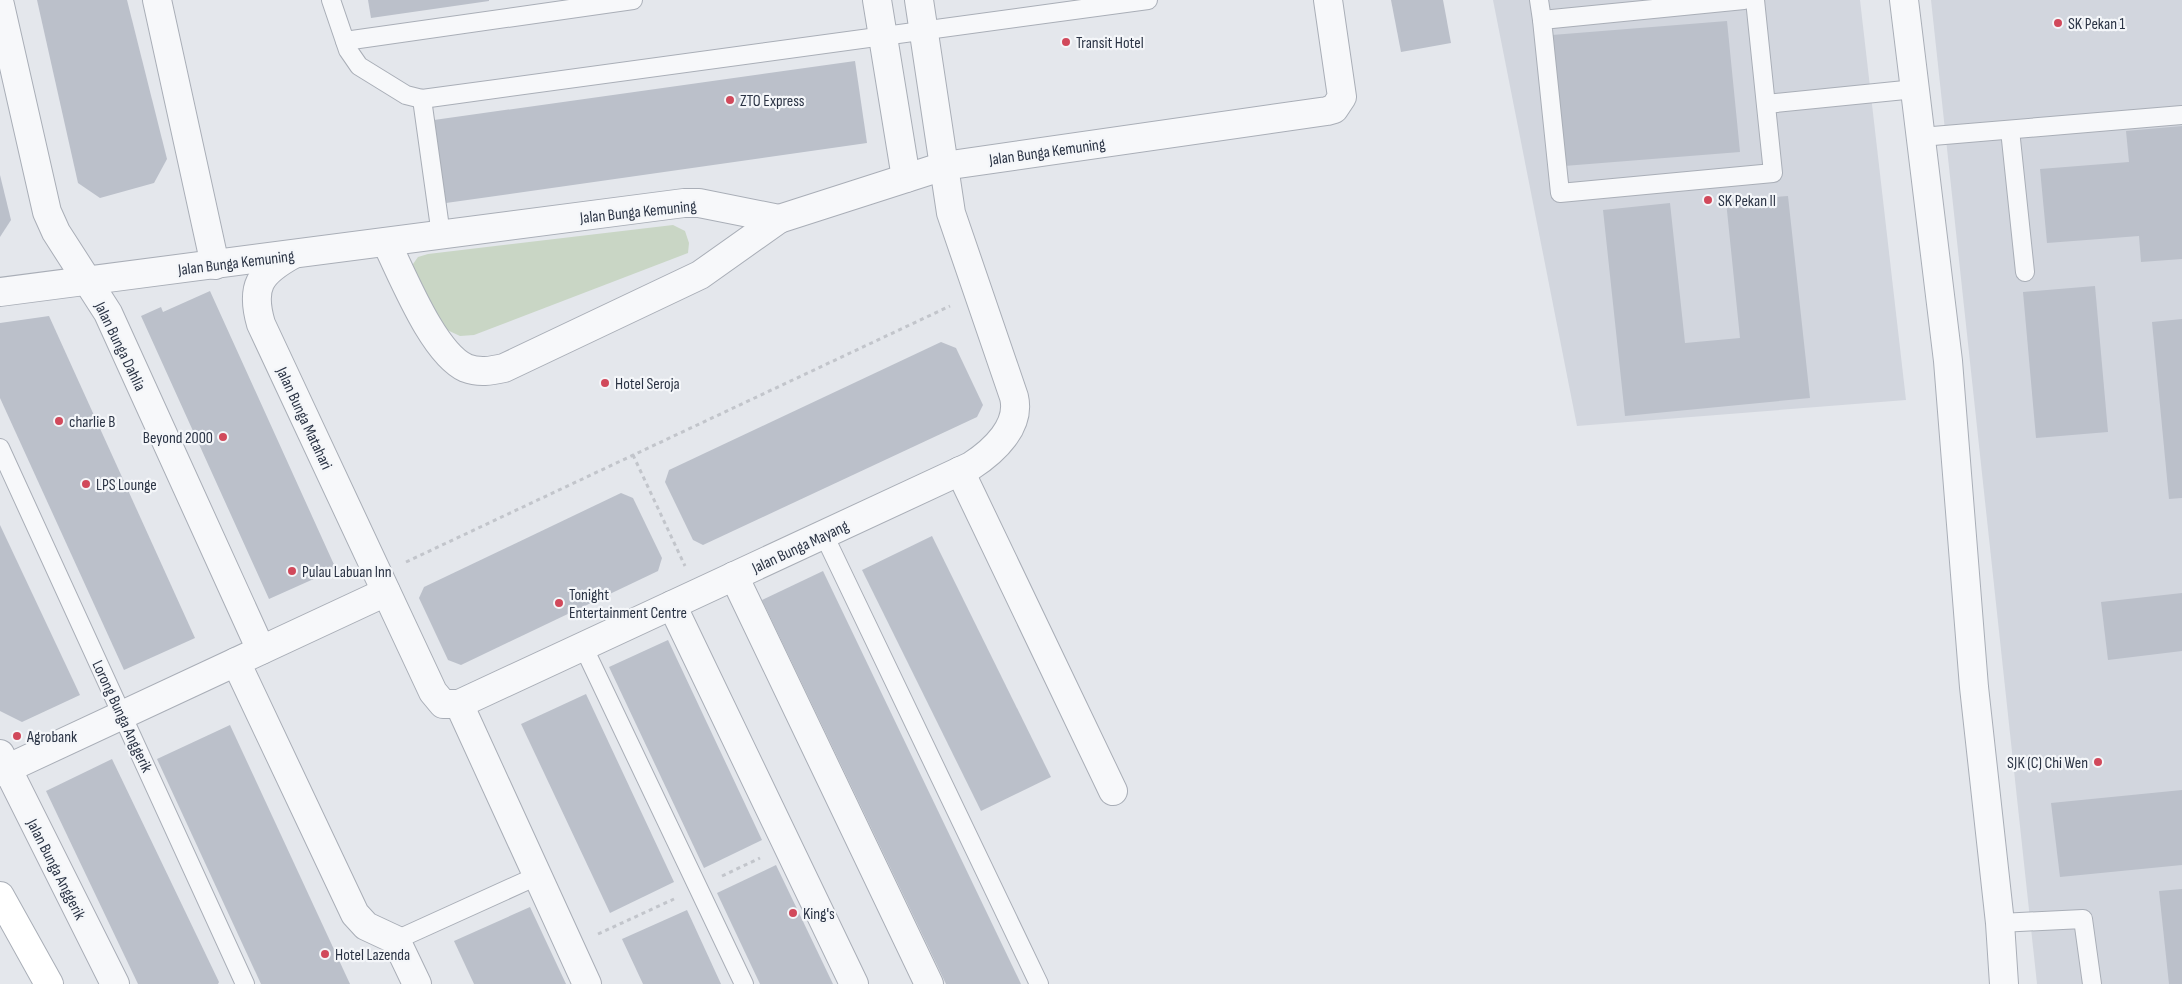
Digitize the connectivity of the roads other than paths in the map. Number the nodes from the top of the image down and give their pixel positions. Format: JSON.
{"nodes":[{"id":1,"x":157,"y":0,"type":"edge"},
{"id":2,"x":331,"y":0,"type":"edge"},
{"id":3,"x":633,"y":0,"type":"edge"},
{"id":4,"x":877,"y":0,"type":"edge"},
{"id":5,"x":919,"y":0,"type":"edge"},
{"id":6,"x":1148,"y":0,"type":"edge"},
{"id":7,"x":1328,"y":0,"type":"edge"},
{"id":8,"x":1539,"y":0,"type":"edge"},
{"id":9,"x":1744,"y":0,"type":"edge"},
{"id":10,"x":1755,"y":0,"type":"edge"},
{"id":11,"x":1904,"y":0,"type":"edge"},
{"id":12,"x":0,"y":5,"type":"edge"},
{"id":13,"x":1542,"y":20,"type":"junction"},
{"id":14,"x":924,"y":31,"type":"junction"},
{"id":15,"x":883,"y":36,"type":"junction"},
{"id":16,"x":345,"y":41,"type":"junction"},
{"id":17,"x":7,"y":71,"type":"edge"},
{"id":18,"x":1915,"y":89,"type":"junction"},
{"id":19,"x":422,"y":99,"type":"junction"},
{"id":20,"x":1766,"y":104,"type":"junction"},
{"id":21,"x":2182,"y":115,"type":"edge"},
{"id":22,"x":2010,"y":130,"type":"junction"},
{"id":23,"x":1921,"y":137,"type":"junction"},
{"id":24,"x":944,"y":166,"type":"junction"},
{"id":25,"x":906,"y":178,"type":"junction"},
{"id":26,"x":778,"y":219,"type":"junction"},
{"id":27,"x":441,"y":235,"type":"junction"},
{"id":28,"x":386,"y":242,"type":"junction"},
{"id":29,"x":292,"y":255,"type":"junction"},
{"id":30,"x":215,"y":265,"type":"junction"},
{"id":31,"x":2025,"y":272,"type":"dead end"},
{"id":32,"x":87,"y":281,"type":"junction"},
{"id":33,"x":0,"y":292,"type":"edge"},
{"id":34,"x":0,"y":448,"type":"edge"},
{"id":35,"x":960,"y":471,"type":"junction"},
{"id":36,"x":824,"y":535,"type":"junction"},
{"id":37,"x":734,"y":576,"type":"junction"},
{"id":38,"x":382,"y":583,"type":"junction"},
{"id":39,"x":672,"y":605,"type":"junction"},
{"id":40,"x":584,"y":646,"type":"junction"},
{"id":41,"x":262,"y":650,"type":"junction"},
{"id":42,"x":236,"y":662,"type":"junction"},
{"id":43,"x":459,"y":704,"type":"junction"},
{"id":44,"x":122,"y":715,"type":"junction"},
{"id":45,"x":2,"y":765,"type":"edge"},
{"id":46,"x":1113,"y":791,"type":"dead end"},
{"id":47,"x":537,"y":876,"type":"junction"},
{"id":48,"x":0,"y":896,"type":"edge"},
{"id":49,"x":2000,"y":923,"type":"junction"},
{"id":50,"x":396,"y":940,"type":"junction"},
{"id":51,"x":49,"y":984,"type":"edge"},
{"id":52,"x":115,"y":984,"type":"edge"},
{"id":53,"x":245,"y":984,"type":"edge"},
{"id":54,"x":417,"y":984,"type":"edge"},
{"id":55,"x":587,"y":984,"type":"edge"},
{"id":56,"x":744,"y":984,"type":"edge"},
{"id":57,"x":854,"y":984,"type":"edge"},
{"id":58,"x":929,"y":984,"type":"edge"},
{"id":59,"x":1039,"y":984,"type":"edge"},
{"id":60,"x":2004,"y":984,"type":"edge"},
{"id":61,"x":2092,"y":984,"type":"edge"}],
"edges":[{"from":1,"to":30,"type":"street"},
{"from":2,"to":16,"type":"lane"},
{"from":3,"to":16,"type":"lane"},
{"from":4,"to":15,"type":"street"},
{"from":5,"to":14,"type":"street","name":"Jalan Bunga Mayang"},
{"from":6,"to":14,"type":"lane"},
{"from":7,"to":24,"type":"street","name":"Jalan Bunga Kemuning"},
{"from":8,"to":13,"type":"lane"},
{"from":9,"to":13,"type":"lane"},
{"from":10,"to":20,"type":"lane"},
{"from":11,"to":18,"type":"street"},
{"from":12,"to":17,"type":"street","name":"Jalan Bunga Dahlia"},
{"from":13,"to":20,"type":"lane"},
{"from":14,"to":15,"type":"lane"},
{"from":14,"to":24,"type":"street","name":"Jalan Bunga Mayang"},
{"from":15,"to":19,"type":"lane"},
{"from":15,"to":25,"type":"street"},
{"from":16,"to":19,"type":"lane"},
{"from":17,"to":32,"type":"street","name":"Jalan Bunga Dahlia"},
{"from":18,"to":20,"type":"lane"},
{"from":18,"to":23,"type":"street"},
{"from":19,"to":27,"type":"lane"},
{"from":21,"to":22,"type":"lane"},
{"from":22,"to":23,"type":"lane"},
{"from":22,"to":31,"type":"lane"},
{"from":23,"to":49,"type":"street"},
{"from":24,"to":25,"type":"street","name":"Jalan Bunga Kemuning"},
{"from":24,"to":35,"type":"street","name":"Jalan Bunga Mayang"},
{"from":25,"to":26,"type":"street","name":"Jalan Bunga Kemuning"},
{"from":26,"to":27,"type":"street","name":"Jalan Bunga Kemuning"},
{"from":26,"to":28,"type":"street"},
{"from":27,"to":28,"type":"street","name":"Jalan Bunga Kemuning"},
{"from":28,"to":29,"type":"street","name":"Jalan Bunga Kemuning"},
{"from":29,"to":30,"type":"street","name":"Jalan Bunga Kemuning"},
{"from":29,"to":38,"type":"street","name":"Jalan Bunga Matahari"},
{"from":30,"to":32,"type":"street","name":"Jalan Bunga Kemuning"},
{"from":32,"to":33,"type":"street","name":"Jalan Bunga Kemuning"},
{"from":32,"to":41,"type":"street","name":"Jalan Bunga Dahlia"},
{"from":34,"to":44,"type":"lane","name":"Lorong Bunga Anggerik"},
{"from":35,"to":36,"type":"street","name":"Jalan Bunga Mayang"},
{"from":35,"to":46,"type":"street"},
{"from":36,"to":37,"type":"street","name":"Jalan Bunga Mayang"},
{"from":36,"to":59,"type":"lane"},
{"from":37,"to":39,"type":"street","name":"Jalan Bunga Mayang"},
{"from":37,"to":58,"type":"street"},
{"from":38,"to":41,"type":"street"},
{"from":38,"to":43,"type":"street"},
{"from":39,"to":40,"type":"street","name":"Jalan Bunga Mayang"},
{"from":39,"to":57,"type":"street"},
{"from":40,"to":43,"type":"street","name":"Jalan Bunga Mayang"},
{"from":40,"to":56,"type":"lane"},
{"from":41,"to":42,"type":"street"},
{"from":42,"to":44,"type":"street"},
{"from":42,"to":50,"type":"street"},
{"from":43,"to":47,"type":"street"},
{"from":44,"to":45,"type":"street"},
{"from":44,"to":53,"type":"lane","name":"Lorong Bunga Anggerik"},
{"from":45,"to":52,"type":"street","name":"Jalan Bunga Anggerik"},
{"from":47,"to":50,"type":"lane"},
{"from":47,"to":55,"type":"street"},
{"from":48,"to":51,"type":"street"},
{"from":49,"to":60,"type":"street"},
{"from":49,"to":61,"type":"lane"},
{"from":50,"to":54,"type":"street"}]}
